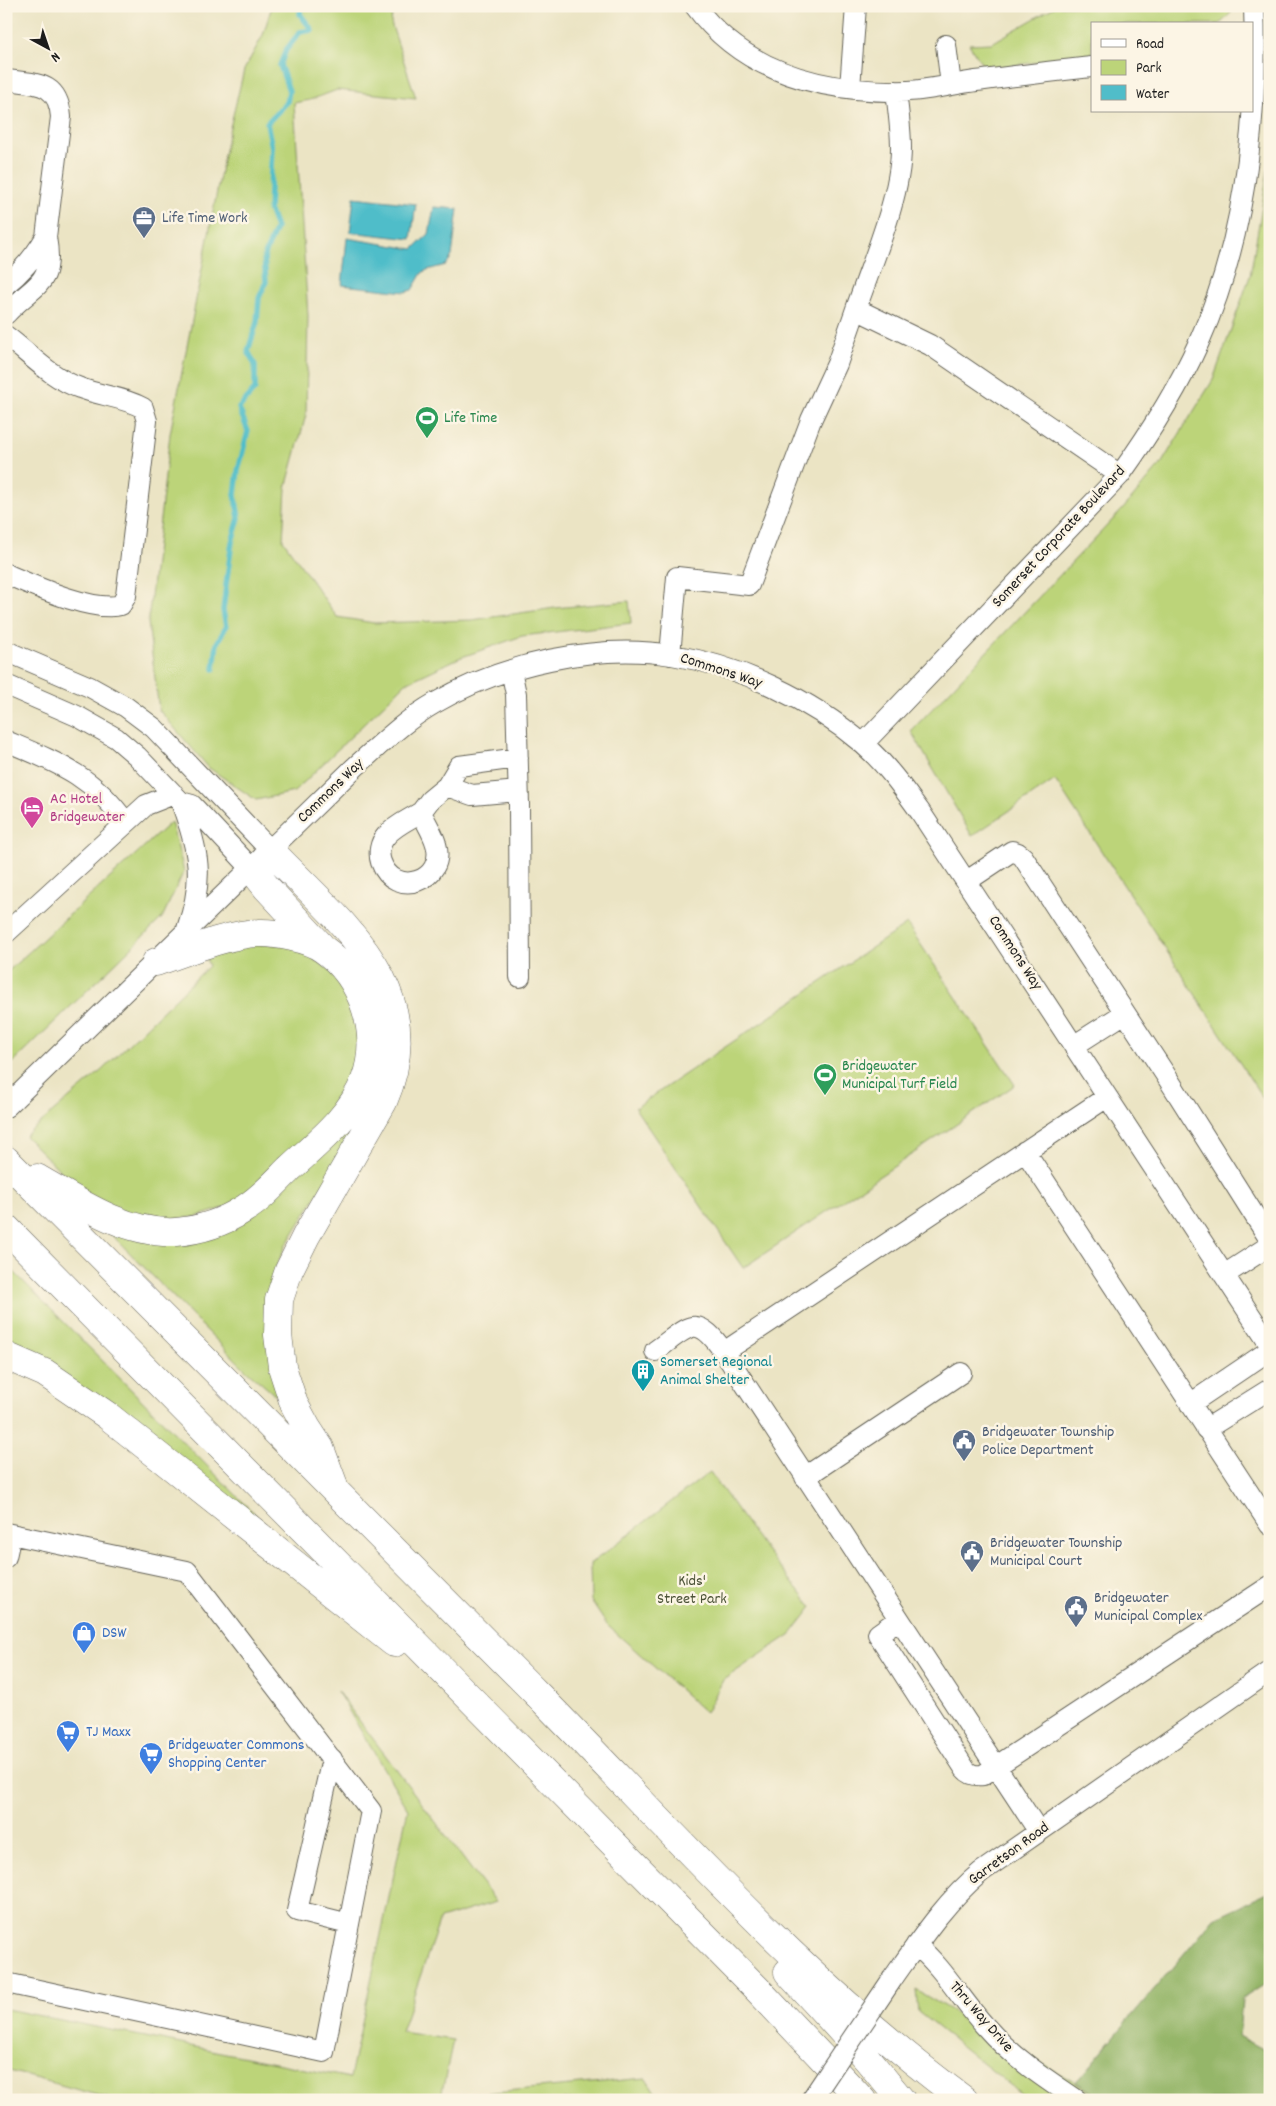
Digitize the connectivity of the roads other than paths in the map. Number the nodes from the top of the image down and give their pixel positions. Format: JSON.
{"nodes":[{"id":1,"x":695,"y":6,"type":"edge"},
{"id":2,"x":856,"y":6,"type":"edge"},
{"id":3,"x":1254,"y":6,"type":"edge"},
{"id":4,"x":952,"y":44,"type":"dead end"},
{"id":5,"x":1254,"y":51,"type":"edge"},
{"id":6,"x":1091,"y":67,"type":"edge"},
{"id":7,"x":6,"y":80,"type":"edge"},
{"id":8,"x":958,"y":84,"type":"junction"},
{"id":9,"x":850,"y":88,"type":"junction"},
{"id":10,"x":896,"y":90,"type":"junction"},
{"id":11,"x":1253,"y":112,"type":"edge"},
{"id":12,"x":46,"y":237,"type":"junction"},
{"id":13,"x":6,"y":284,"type":"edge"},
{"id":14,"x":856,"y":309,"type":"junction"},
{"id":15,"x":6,"y":314,"type":"edge"},
{"id":16,"x":6,"y":336,"type":"edge"},
{"id":17,"x":1120,"y":475,"type":"junction"},
{"id":18,"x":6,"y":574,"type":"edge"},
{"id":19,"x":6,"y":651,"type":"edge"},
{"id":20,"x":670,"y":655,"type":"junction"},
{"id":21,"x":511,"y":670,"type":"junction"},
{"id":22,"x":6,"y":685,"type":"edge"},
{"id":23,"x":6,"y":741,"type":"edge"},
{"id":24,"x":863,"y":744,"type":"junction"},
{"id":25,"x":518,"y":758,"type":"junction"},
{"id":26,"x":447,"y":786,"type":"junction"},
{"id":27,"x":518,"y":791,"type":"junction"},
{"id":28,"x":178,"y":798,"type":"junction"},
{"id":29,"x":421,"y":812,"type":"dead end"},
{"id":30,"x":126,"y":823,"type":"junction"},
{"id":31,"x":260,"y":859,"type":"junction"},
{"id":32,"x":966,"y":881,"type":"junction"},
{"id":33,"x":6,"y":933,"type":"edge"},
{"id":34,"x":186,"y":934,"type":"junction"},
{"id":35,"x":323,"y":948,"type":"junction"},
{"id":36,"x":156,"y":962,"type":"junction"},
{"id":37,"x":520,"y":977,"type":"dead end"},
{"id":38,"x":1125,"y":1013,"type":"junction"},
{"id":39,"x":1075,"y":1045,"type":"junction"},
{"id":40,"x":1107,"y":1098,"type":"junction"},
{"id":41,"x":6,"y":1107,"type":"edge"},
{"id":42,"x":1025,"y":1151,"type":"junction"},
{"id":43,"x":6,"y":1159,"type":"edge"},
{"id":44,"x":6,"y":1228,"type":"edge"},
{"id":45,"x":1270,"y":1241,"type":"edge"},
{"id":46,"x":1270,"y":1246,"type":"edge"},
{"id":47,"x":1224,"y":1275,"type":"junction"},
{"id":48,"x":1270,"y":1345,"type":"edge"},
{"id":49,"x":1270,"y":1350,"type":"edge"},
{"id":50,"x":654,"y":1351,"type":"dead end"},
{"id":51,"x":724,"y":1352,"type":"junction"},
{"id":52,"x":6,"y":1356,"type":"edge"},
{"id":53,"x":960,"y":1373,"type":"dead end"},
{"id":54,"x":1270,"y":1389,"type":"edge"},
{"id":55,"x":1190,"y":1404,"type":"junction"},
{"id":56,"x":1206,"y":1429,"type":"junction"},
{"id":57,"x":804,"y":1477,"type":"junction"},
{"id":58,"x":337,"y":1494,"type":"junction"},
{"id":59,"x":1270,"y":1525,"type":"edge"},
{"id":60,"x":9,"y":1534,"type":"edge"},
{"id":61,"x":6,"y":1557,"type":"edge"},
{"id":62,"x":1270,"y":1586,"type":"edge"},
{"id":63,"x":899,"y":1619,"type":"junction"},
{"id":64,"x":1270,"y":1671,"type":"edge"},
{"id":65,"x":481,"y":1709,"type":"junction"},
{"id":66,"x":332,"y":1759,"type":"junction"},
{"id":67,"x":996,"y":1766,"type":"junction"},
{"id":68,"x":1039,"y":1832,"type":"junction"},
{"id":69,"x":738,"y":1901,"type":"junction"},
{"id":70,"x":349,"y":1924,"type":"junction"},
{"id":71,"x":916,"y":1945,"type":"junction"},
{"id":72,"x":6,"y":1983,"type":"edge"},
{"id":73,"x":811,"y":2100,"type":"edge"},
{"id":74,"x":862,"y":2100,"type":"edge"},
{"id":75,"x":901,"y":2100,"type":"edge"},
{"id":76,"x":964,"y":2100,"type":"edge"},
{"id":77,"x":1077,"y":2100,"type":"edge"}],
"edges":[{"from":1,"to":9,"type":"street"},
{"from":2,"to":9,"type":"street"},
{"from":3,"to":5,"type":"street","name":"Somerset Corporate Boulevard"},
{"from":4,"to":8,"type":"street"},
{"from":6,"to":8,"type":"street"},
{"from":7,"to":12,"type":"street"},
{"from":8,"to":10,"type":"street"},
{"from":9,"to":10,"type":"street"},
{"from":10,"to":14,"type":"street"},
{"from":11,"to":17,"type":"street","name":"Somerset Corporate Boulevard"},
{"from":12,"to":13,"type":"street"},
{"from":12,"to":15,"type":"street"},
{"from":14,"to":17,"type":"street"},
{"from":14,"to":20,"type":"street"},
{"from":16,"to":18,"type":"street"},
{"from":17,"to":24,"type":"street","name":"Somerset Corporate Boulevard"},
{"from":19,"to":31,"type":"street"},
{"from":20,"to":21,"type":"street","name":"Commons Way"},
{"from":20,"to":24,"type":"street","name":"Commons Way"},
{"from":21,"to":25,"type":"street"},
{"from":21,"to":31,"type":"street","name":"Commons Way"},
{"from":22,"to":28,"type":"street"},
{"from":23,"to":30,"type":"street"},
{"from":24,"to":32,"type":"street","name":"Commons Way"},
{"from":25,"to":26,"type":"street"},
{"from":25,"to":27,"type":"street"},
{"from":26,"to":27,"type":"street"},
{"from":26,"to":29,"type":"street"},
{"from":27,"to":37,"type":"street"},
{"from":28,"to":30,"type":"street"},
{"from":28,"to":31,"type":"street"},
{"from":28,"to":34,"type":"street"},
{"from":30,"to":33,"type":"street"},
{"from":31,"to":34,"type":"street","name":"Commons Way"},
{"from":31,"to":35,"type":"highway"},
{"from":31,"to":58,"type":"highway"},
{"from":32,"to":38,"type":"street"},
{"from":32,"to":39,"type":"street","name":"Commons Way"},
{"from":34,"to":36,"type":"street","name":"Commons Way"},
{"from":35,"to":36,"type":"highway"},
{"from":35,"to":43,"type":"highway"},
{"from":36,"to":41,"type":"street","name":"Commons Way"},
{"from":38,"to":39,"type":"street"},
{"from":38,"to":45,"type":"street"},
{"from":39,"to":40,"type":"street","name":"Commons Way"},
{"from":40,"to":42,"type":"street"},
{"from":40,"to":47,"type":"street","name":"Commons Way"},
{"from":42,"to":51,"type":"street"},
{"from":42,"to":55,"type":"street"},
{"from":43,"to":58,"type":"highway"},
{"from":44,"to":65,"type":"highway"},
{"from":45,"to":46,"type":"street"},
{"from":46,"to":47,"type":"street"},
{"from":47,"to":48,"type":"street","name":"Commons Way"},
{"from":49,"to":55,"type":"street"},
{"from":50,"to":51,"type":"street"},
{"from":51,"to":57,"type":"street"},
{"from":52,"to":65,"type":"highway"},
{"from":53,"to":57,"type":"street"},
{"from":54,"to":56,"type":"street"},
{"from":55,"to":56,"type":"street"},
{"from":56,"to":59,"type":"street"},
{"from":57,"to":63,"type":"street"},
{"from":58,"to":69,"type":"highway"},
{"from":60,"to":61,"type":"street"},
{"from":60,"to":66,"type":"street"},
{"from":62,"to":67,"type":"street"},
{"from":63,"to":67,"type":"street"},
{"from":63,"to":67,"type":"street"},
{"from":64,"to":68,"type":"street","name":"Garretson Road"},
{"from":65,"to":74,"type":"highway"},
{"from":66,"to":70,"type":"street"},
{"from":66,"to":70,"type":"street"},
{"from":67,"to":68,"type":"street"},
{"from":68,"to":71,"type":"street","name":"Garretson Road"},
{"from":69,"to":75,"type":"highway"},
{"from":69,"to":76,"type":"highway"},
{"from":70,"to":72,"type":"street"},
{"from":71,"to":73,"type":"street","name":"Garretson Road","bridge":true},
{"from":71,"to":77,"type":"street","name":"Thru Way Drive"}]}
